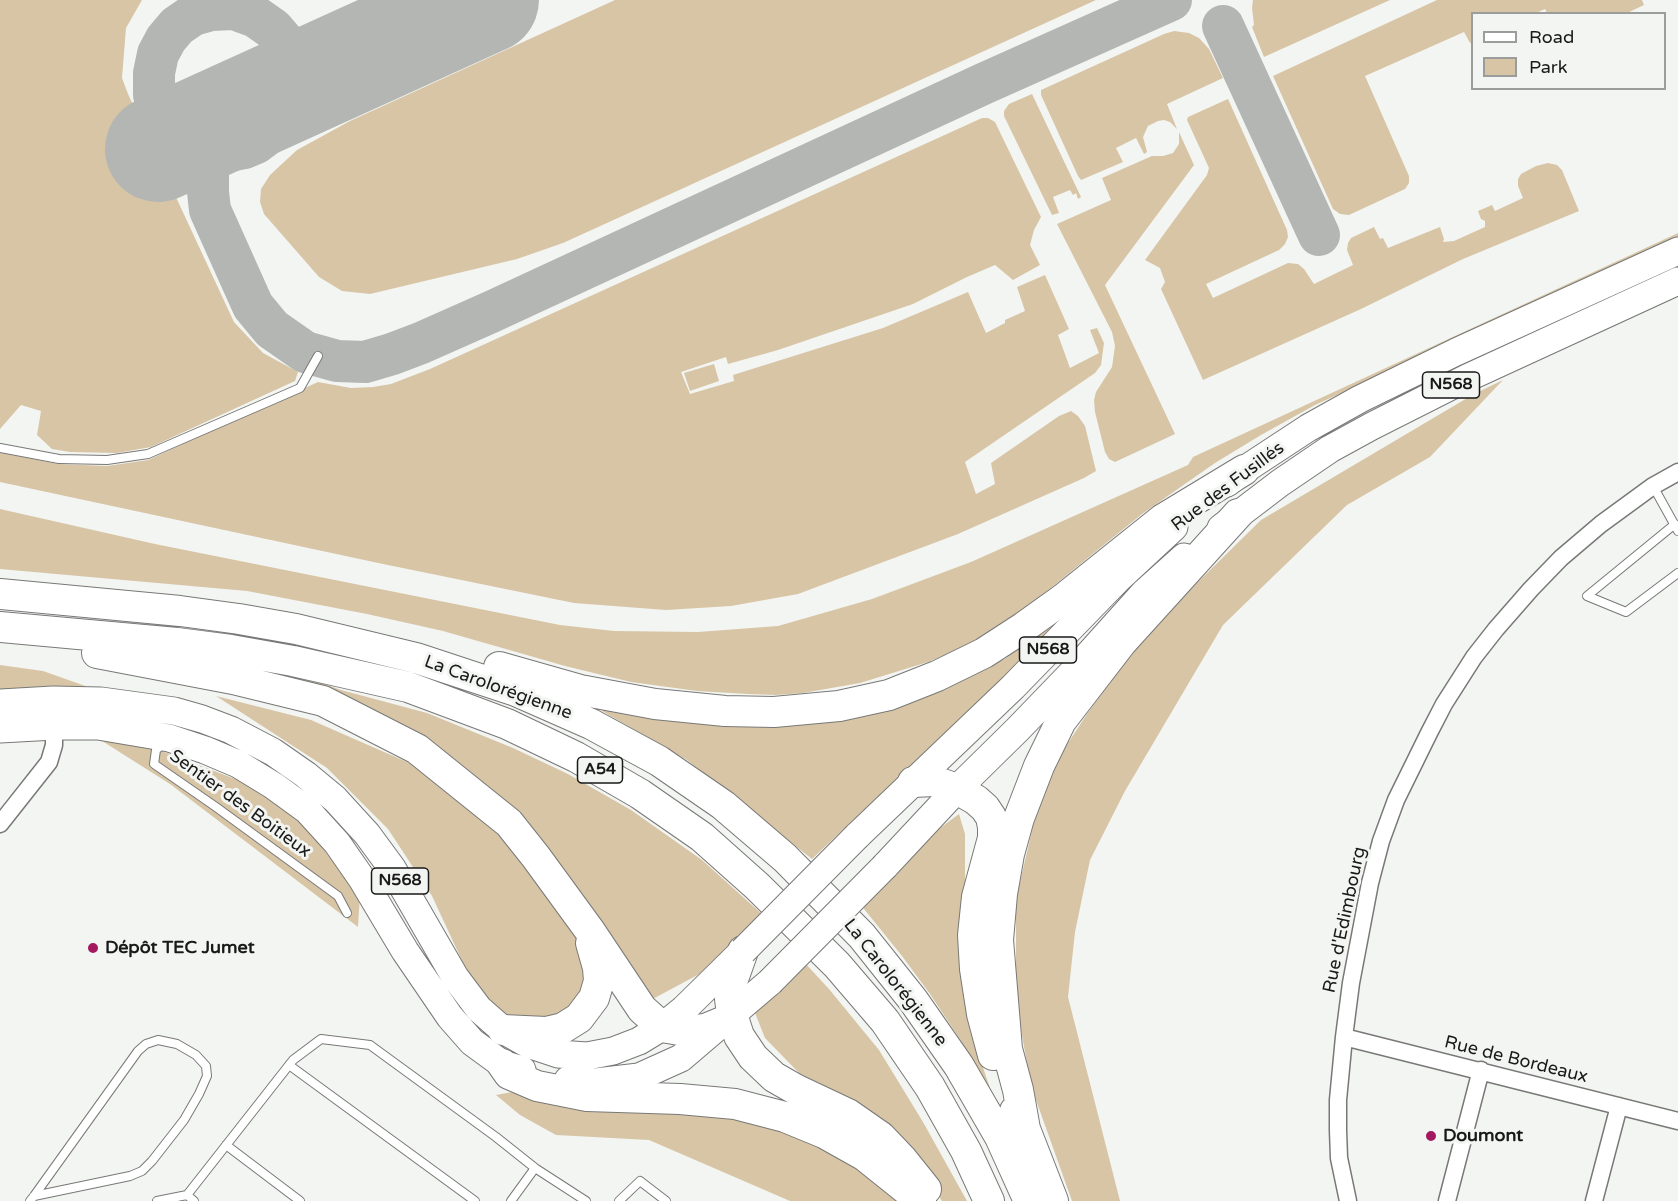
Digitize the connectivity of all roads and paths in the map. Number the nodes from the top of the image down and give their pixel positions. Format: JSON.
{"nodes":[{"id":1,"x":1678,"y":251,"type":"edge"},
{"id":2,"x":1678,"y":282,"type":"edge"},
{"id":3,"x":318,"y":356,"type":"dead end"},
{"id":4,"x":0,"y":447,"type":"edge"},
{"id":5,"x":1244,"y":470,"type":"junction"},
{"id":6,"x":1678,"y":472,"type":"edge"},
{"id":7,"x":1653,"y":486,"type":"junction"},
{"id":8,"x":1238,"y":514,"type":"junction"},
{"id":9,"x":1676,"y":528,"type":"edge"},
{"id":10,"x":1678,"y":573,"type":"edge"},
{"id":11,"x":0,"y":594,"type":"edge"},
{"id":12,"x":0,"y":627,"type":"edge"},
{"id":13,"x":32,"y":631,"type":"junction"},
{"id":14,"x":416,"y":658,"type":"junction"},
{"id":15,"x":0,"y":703,"type":"edge"},
{"id":16,"x":54,"y":713,"type":"junction"},
{"id":17,"x":172,"y":725,"type":"junction"},
{"id":18,"x":0,"y":729,"type":"edge"},
{"id":19,"x":913,"y":782,"type":"junction"},
{"id":20,"x":957,"y":789,"type":"junction"},
{"id":21,"x":0,"y":824,"type":"edge"},
{"id":22,"x":347,"y":913,"type":"dead end"},
{"id":23,"x":590,"y":931,"type":"junction"},
{"id":24,"x":743,"y":951,"type":"junction"},
{"id":25,"x":727,"y":1018,"type":"junction"},
{"id":26,"x":662,"y":1027,"type":"junction"},
{"id":27,"x":503,"y":1030,"type":"junction"},
{"id":28,"x":1344,"y":1037,"type":"junction"},
{"id":29,"x":502,"y":1064,"type":"junction"},
{"id":30,"x":290,"y":1065,"type":"junction"},
{"id":31,"x":1481,"y":1070,"type":"junction"},
{"id":32,"x":1619,"y":1106,"type":"junction"},
{"id":33,"x":1678,"y":1122,"type":"edge"},
{"id":34,"x":1025,"y":1129,"type":"junction"},
{"id":35,"x":226,"y":1145,"type":"junction"},
{"id":36,"x":535,"y":1167,"type":"junction"},
{"id":37,"x":32,"y":1198,"type":"edge"},
{"id":38,"x":191,"y":1198,"type":"edge"},
{"id":39,"x":157,"y":1201,"type":"edge"},
{"id":40,"x":300,"y":1201,"type":"edge"},
{"id":41,"x":475,"y":1201,"type":"edge"},
{"id":42,"x":511,"y":1201,"type":"edge"},
{"id":43,"x":586,"y":1201,"type":"edge"},
{"id":44,"x":619,"y":1201,"type":"edge"},
{"id":45,"x":666,"y":1201,"type":"edge"},
{"id":46,"x":921,"y":1201,"type":"edge"},
{"id":47,"x":935,"y":1201,"type":"edge"},
{"id":48,"x":989,"y":1201,"type":"edge"},
{"id":49,"x":1029,"y":1201,"type":"edge"},
{"id":50,"x":1053,"y":1201,"type":"edge"},
{"id":51,"x":1348,"y":1201,"type":"edge"},
{"id":52,"x":1447,"y":1201,"type":"edge"},
{"id":53,"x":1594,"y":1201,"type":"edge"}],
"edges":[{"from":1,"to":5,"type":"highway","name":"Rue des Fusillés","number":"N568"},
{"from":2,"to":8,"type":"highway","name":"Rue des Fusillés","number":"N568"},
{"from":3,"to":4,"type":"lane"},
{"from":5,"to":14,"type":"highway"},
{"from":5,"to":19,"type":"highway","name":"Rue des Fusillés","number":"N568"},
{"from":6,"to":7,"type":"street","name":"Rue d'Edimbourg"},
{"from":7,"to":9,"type":"lane"},
{"from":7,"to":28,"type":"street","name":"Rue d'Edimbourg"},
{"from":8,"to":20,"type":"highway","name":"Rue des Fusillés","number":"N568"},
{"from":8,"to":34,"type":"highway"},
{"from":9,"to":10,"type":"lane"},
{"from":11,"to":14,"type":"highway","name":"La Carolorégienne","number":"A54"},
{"from":12,"to":13,"type":"highway","name":"La Carolorégienne","number":"A54"},
{"from":13,"to":23,"type":"highway"},
{"from":13,"to":48,"type":"highway","name":"La Carolorégienne","number":"A54"},
{"from":14,"to":49,"type":"highway","name":"La Carolorégienne","number":"A54"},
{"from":15,"to":16,"type":"highway","number":"N568"},
{"from":16,"to":17,"type":"highway","number":"N568"},
{"from":16,"to":18,"type":"highway","number":"N568"},
{"from":16,"to":21,"type":"street"},
{"from":17,"to":22,"type":"lane","name":"Sentier des Boitieux"},
{"from":17,"to":27,"type":"highway","number":"N568"},
{"from":17,"to":29,"type":"highway","number":"N568"},
{"from":19,"to":20,"type":"highway"},
{"from":19,"to":24,"type":"highway","name":"Rue des Fusillés","number":"N568","bridge":true},
{"from":20,"to":25,"type":"highway","name":"Rue des Fusillés","number":"N568","bridge":true},
{"from":20,"to":34,"type":"highway"},
{"from":23,"to":26,"type":"highway"},
{"from":23,"to":27,"type":"highway"},
{"from":24,"to":25,"type":"highway"},
{"from":24,"to":26,"type":"highway","number":"N568"},
{"from":25,"to":26,"type":"highway"},
{"from":25,"to":29,"type":"highway","number":"N568"},
{"from":25,"to":47,"type":"highway"},
{"from":26,"to":27,"type":"highway","number":"N568"},
{"from":28,"to":31,"type":"street","name":"Rue de Bordeaux"},
{"from":28,"to":51,"type":"street","name":"Rue d'Edimbourg"},
{"from":29,"to":46,"type":"highway"},
{"from":30,"to":35,"type":"lane"},
{"from":30,"to":36,"type":"lane"},
{"from":30,"to":41,"type":"lane"},
{"from":31,"to":32,"type":"street","name":"Rue de Bordeaux"},
{"from":31,"to":52,"type":"street"},
{"from":32,"to":33,"type":"street","name":"Rue de Bordeaux"},
{"from":32,"to":53,"type":"street"},
{"from":34,"to":50,"type":"highway"},
{"from":35,"to":38,"type":"lane"},
{"from":35,"to":40,"type":"lane"},
{"from":36,"to":42,"type":"lane"},
{"from":36,"to":43,"type":"lane"},
{"from":37,"to":37,"type":"lane"},
{"from":38,"to":39,"type":"lane"},
{"from":44,"to":45,"type":"lane"}]}
